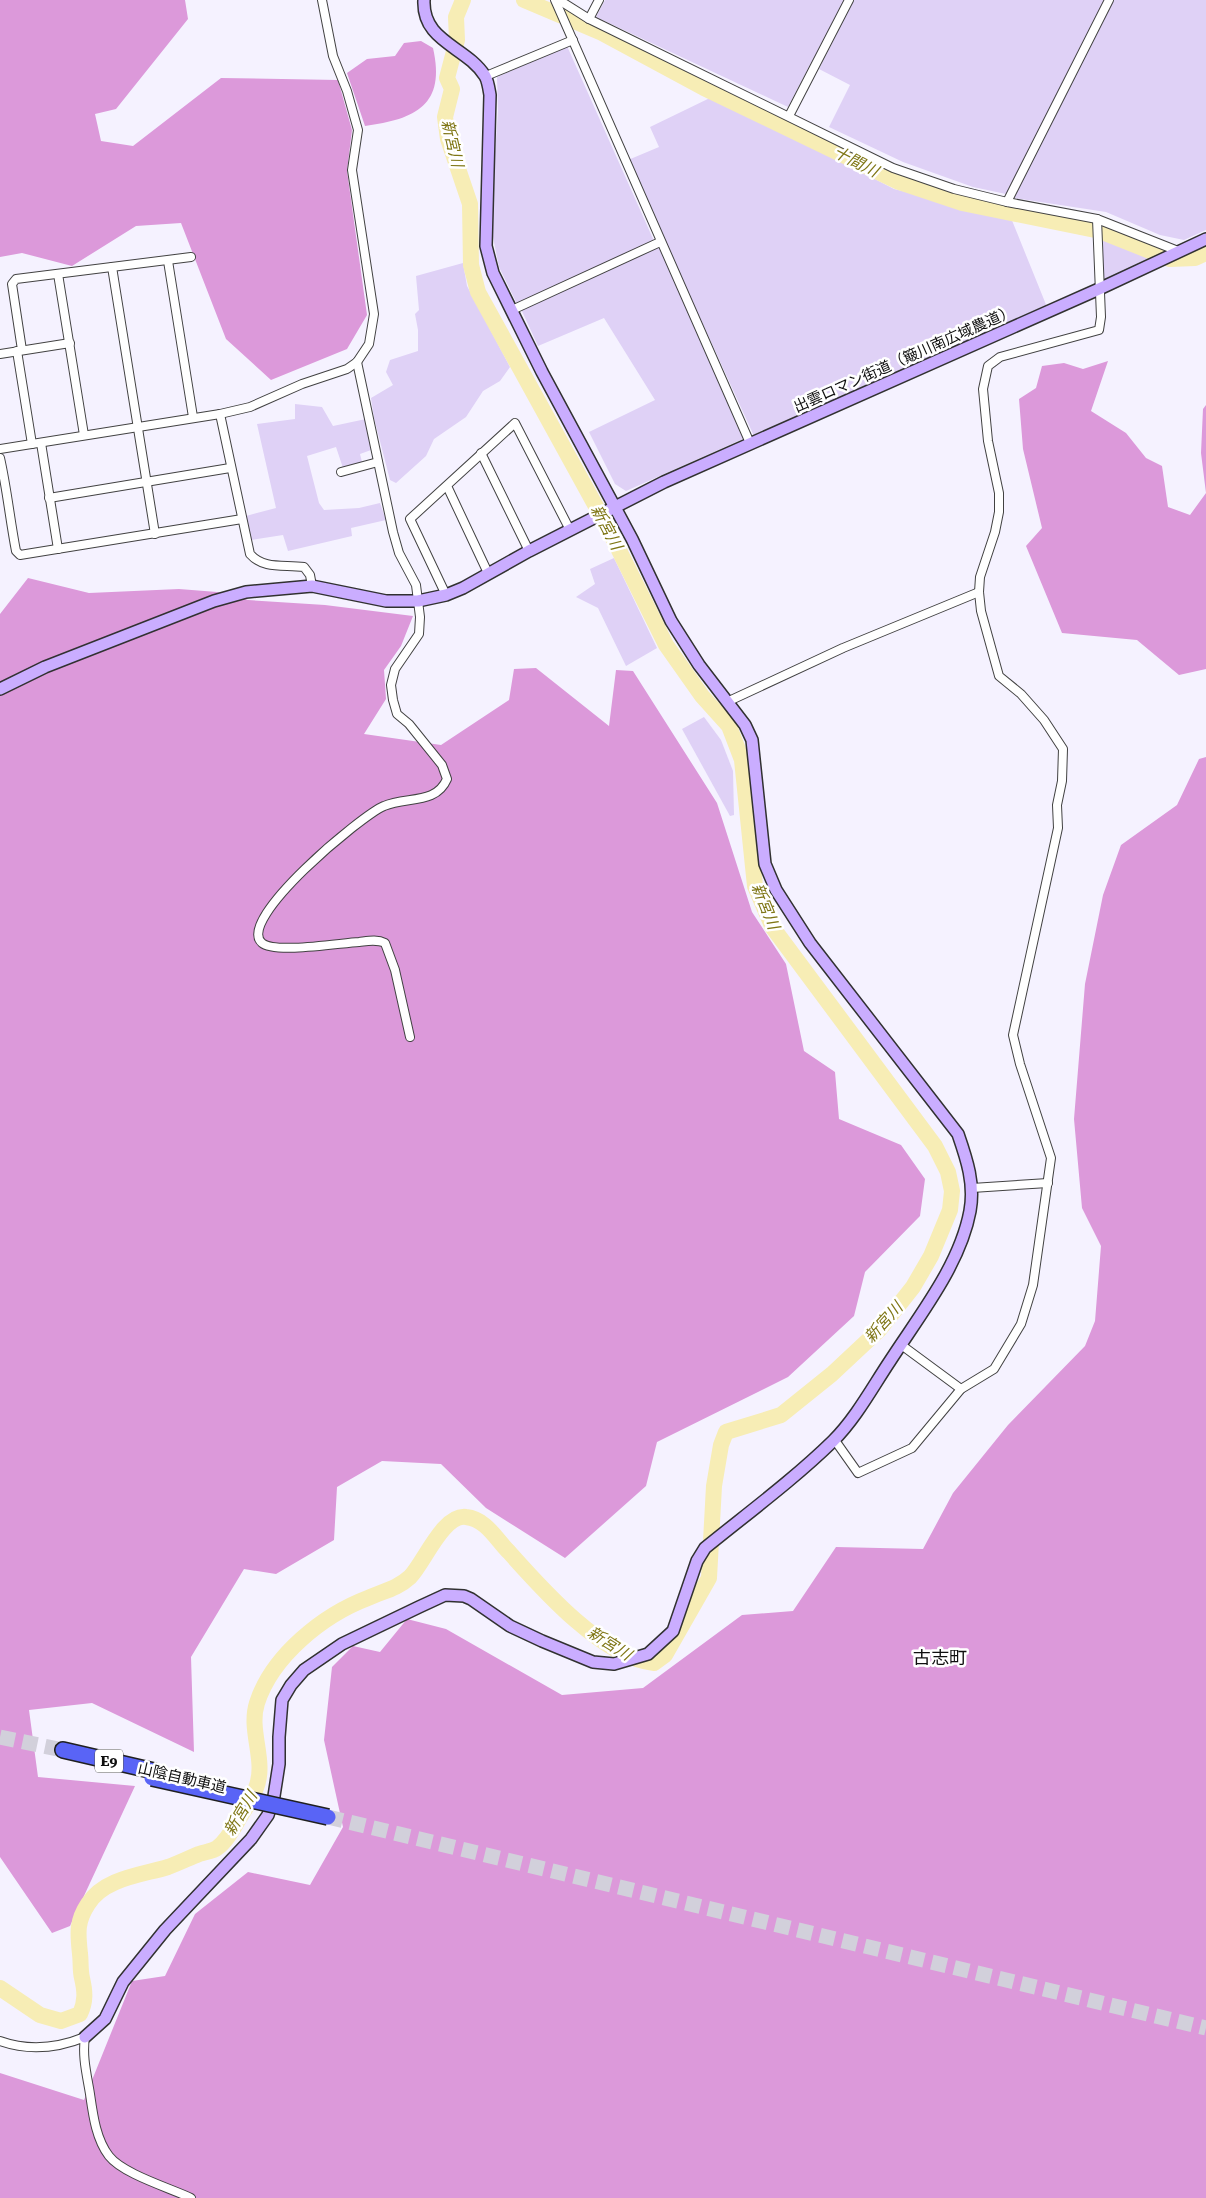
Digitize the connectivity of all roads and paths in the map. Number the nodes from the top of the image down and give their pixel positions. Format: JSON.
{"nodes":[{"id":1,"x":322,"y":0,"type":"edge"},
{"id":2,"x":424,"y":0,"type":"edge"},
{"id":3,"x":555,"y":0,"type":"edge"},
{"id":4,"x":559,"y":0,"type":"edge"},
{"id":5,"x":599,"y":0,"type":"edge"},
{"id":6,"x":849,"y":0,"type":"edge"},
{"id":7,"x":1110,"y":0,"type":"edge"},
{"id":8,"x":589,"y":18,"type":"junction"},
{"id":9,"x":573,"y":40,"type":"junction"},
{"id":10,"x":486,"y":76,"type":"junction"},
{"id":11,"x":789,"y":116,"type":"junction"},
{"id":12,"x":1007,"y":202,"type":"junction"},
{"id":13,"x":1096,"y":219,"type":"junction"},
{"id":14,"x":1206,"y":238,"type":"edge"},
{"id":15,"x":660,"y":242,"type":"junction"},
{"id":16,"x":1178,"y":251,"type":"junction"},
{"id":17,"x":191,"y":257,"type":"dead end"},
{"id":18,"x":168,"y":261,"type":"junction"},
{"id":19,"x":112,"y":268,"type":"junction"},
{"id":20,"x":58,"y":274,"type":"junction"},
{"id":21,"x":1099,"y":289,"type":"junction"},
{"id":22,"x":512,"y":310,"type":"junction"},
{"id":23,"x":70,"y":343,"type":"junction"},
{"id":24,"x":20,"y":351,"type":"junction"},
{"id":25,"x":0,"y":354,"type":"edge"},
{"id":26,"x":357,"y":362,"type":"junction"},
{"id":27,"x":220,"y":414,"type":"junction"},
{"id":28,"x":193,"y":417,"type":"junction"},
{"id":29,"x":139,"y":426,"type":"junction"},
{"id":30,"x":84,"y":435,"type":"junction"},
{"id":31,"x":41,"y":443,"type":"junction"},
{"id":32,"x":750,"y":443,"type":"junction"},
{"id":33,"x":32,"y":444,"type":"junction"},
{"id":34,"x":0,"y":449,"type":"edge"},
{"id":35,"x":481,"y":454,"type":"junction"},
{"id":36,"x":0,"y":458,"type":"edge"},
{"id":37,"x":378,"y":462,"type":"junction"},
{"id":38,"x":230,"y":468,"type":"junction"},
{"id":39,"x":341,"y":472,"type":"dead end"},
{"id":40,"x":147,"y":481,"type":"junction"},
{"id":41,"x":447,"y":486,"type":"junction"},
{"id":42,"x":49,"y":498,"type":"junction"},
{"id":43,"x":610,"y":510,"type":"junction"},
{"id":44,"x":242,"y":519,"type":"junction"},
{"id":45,"x":570,"y":530,"type":"junction"},
{"id":46,"x":155,"y":534,"type":"junction"},
{"id":47,"x":58,"y":549,"type":"junction"},
{"id":48,"x":529,"y":551,"type":"junction"},
{"id":49,"x":488,"y":573,"type":"junction"},
{"id":50,"x":312,"y":586,"type":"junction"},
{"id":51,"x":979,"y":592,"type":"junction"},
{"id":52,"x":446,"y":595,"type":"junction"},
{"id":53,"x":418,"y":601,"type":"junction"},
{"id":54,"x":0,"y":689,"type":"edge"},
{"id":55,"x":729,"y":701,"type":"junction"},
{"id":56,"x":410,"y":1037,"type":"dead end"},
{"id":57,"x":1048,"y":1183,"type":"junction"},
{"id":58,"x":972,"y":1188,"type":"junction"},
{"id":59,"x":900,"y":1344,"type":"junction"},
{"id":60,"x":961,"y":1389,"type":"junction"},
{"id":61,"x":834,"y":1439,"type":"junction"},
{"id":62,"x":62,"y":1754,"type":"tunnel mouth"},
{"id":63,"x":328,"y":1815,"type":"tunnel mouth"},
{"id":64,"x":85,"y":2037,"type":"junction"},
{"id":65,"x":0,"y":2040,"type":"edge"},
{"id":66,"x":191,"y":2198,"type":"edge"}],
"edges":[{"from":1,"to":26,"type":"street"},
{"from":2,"to":10,"type":"street"},
{"from":3,"to":9,"type":"street"},
{"from":4,"to":8,"type":"street"},
{"from":5,"to":8,"type":"street"},
{"from":6,"to":11,"type":"street"},
{"from":7,"to":12,"type":"street"},
{"from":8,"to":11,"type":"street"},
{"from":9,"to":10,"type":"street"},
{"from":9,"to":15,"type":"street"},
{"from":10,"to":22,"type":"street"},
{"from":11,"to":12,"type":"street"},
{"from":12,"to":13,"type":"street"},
{"from":13,"to":16,"type":"street"},
{"from":13,"to":21,"type":"street"},
{"from":14,"to":16,"type":"street","name":"出雲ロマン街道（簸川南広域農道）"},
{"from":15,"to":22,"type":"street"},
{"from":15,"to":32,"type":"street"},
{"from":16,"to":21,"type":"street","name":"出雲ロマン街道（簸川南広域農道）"},
{"from":17,"to":18,"type":"street"},
{"from":18,"to":19,"type":"street"},
{"from":18,"to":28,"type":"street"},
{"from":19,"to":20,"type":"street"},
{"from":19,"to":29,"type":"street"},
{"from":20,"to":23,"type":"street"},
{"from":20,"to":24,"type":"street"},
{"from":21,"to":32,"type":"street","name":"出雲ロマン街道（簸川南広域農道）"},
{"from":21,"to":51,"type":"street"},
{"from":22,"to":43,"type":"street"},
{"from":23,"to":24,"type":"street"},
{"from":23,"to":30,"type":"street"},
{"from":24,"to":25,"type":"street"},
{"from":24,"to":33,"type":"street"},
{"from":26,"to":27,"type":"street"},
{"from":26,"to":37,"type":"street"},
{"from":27,"to":28,"type":"street"},
{"from":27,"to":38,"type":"street"},
{"from":28,"to":29,"type":"street"},
{"from":29,"to":30,"type":"street"},
{"from":29,"to":40,"type":"street"},
{"from":30,"to":31,"type":"street"},
{"from":31,"to":33,"type":"street"},
{"from":31,"to":42,"type":"street"},
{"from":32,"to":43,"type":"street","name":"出雲ロマン街道（簸川南広域農道）"},
{"from":33,"to":34,"type":"street"},
{"from":35,"to":41,"type":"street"},
{"from":35,"to":45,"type":"street"},
{"from":35,"to":48,"type":"street"},
{"from":36,"to":47,"type":"street"},
{"from":37,"to":39,"type":"street"},
{"from":37,"to":53,"type":"street"},
{"from":38,"to":40,"type":"street"},
{"from":38,"to":44,"type":"street"},
{"from":40,"to":42,"type":"street"},
{"from":40,"to":46,"type":"street"},
{"from":41,"to":49,"type":"street"},
{"from":41,"to":52,"type":"street"},
{"from":42,"to":47,"type":"street"},
{"from":43,"to":45,"type":"street","name":"出雲ロマン街道（簸川南広域農道）"},
{"from":43,"to":55,"type":"street"},
{"from":44,"to":46,"type":"street"},
{"from":44,"to":50,"type":"street"},
{"from":45,"to":48,"type":"street"},
{"from":46,"to":47,"type":"street"},
{"from":48,"to":49,"type":"street"},
{"from":49,"to":52,"type":"street"},
{"from":50,"to":53,"type":"street"},
{"from":50,"to":54,"type":"street"},
{"from":51,"to":55,"type":"street"},
{"from":51,"to":57,"type":"street"},
{"from":52,"to":53,"type":"street"},
{"from":53,"to":56,"type":"street"},
{"from":55,"to":58,"type":"street"},
{"from":57,"to":58,"type":"street"},
{"from":57,"to":60,"type":"street"},
{"from":58,"to":59,"type":"street"},
{"from":59,"to":60,"type":"street"},
{"from":59,"to":61,"type":"street"},
{"from":60,"to":61,"type":"street"},
{"from":61,"to":64,"type":"street"},
{"from":62,"to":63,"type":"highway","name":"山陰自動車道","number":"E9"},
{"from":64,"to":65,"type":"street"},
{"from":64,"to":66,"type":"street"}]}
